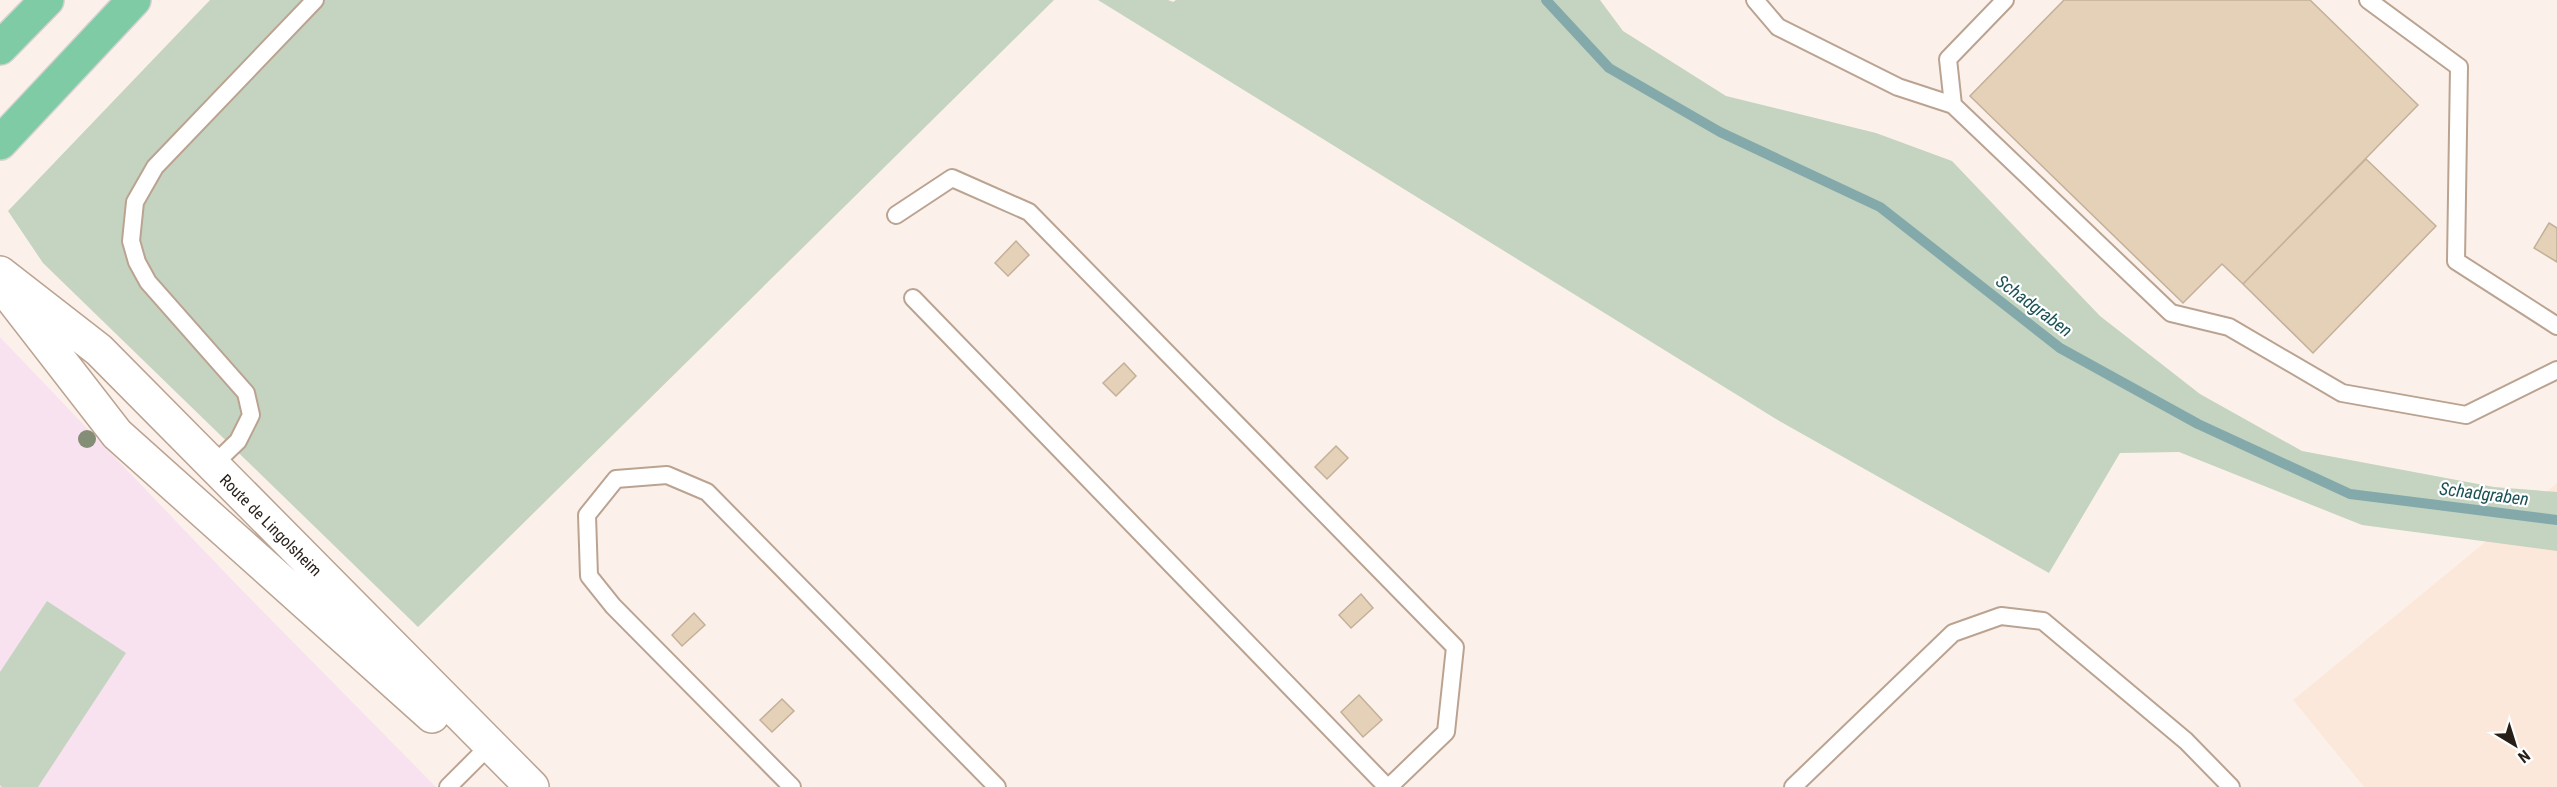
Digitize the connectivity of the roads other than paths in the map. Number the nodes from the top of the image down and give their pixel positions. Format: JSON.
{"nodes":[{"id":1,"x":47,"y":0,"type":"edge"},
{"id":2,"x":135,"y":0,"type":"edge"},
{"id":3,"x":315,"y":0,"type":"edge"},
{"id":4,"x":1755,"y":0,"type":"edge"},
{"id":5,"x":2005,"y":0,"type":"edge"},
{"id":6,"x":2368,"y":0,"type":"edge"},
{"id":7,"x":0,"y":48,"type":"edge"},
{"id":8,"x":1953,"y":105,"type":"junction"},
{"id":9,"x":0,"y":143,"type":"edge"},
{"id":10,"x":896,"y":215,"type":"dead end"},
{"id":11,"x":0,"y":273,"type":"edge"},
{"id":12,"x":0,"y":283,"type":"edge"},
{"id":13,"x":913,"y":298,"type":"dead end"},
{"id":14,"x":2557,"y":326,"type":"edge"},
{"id":15,"x":2557,"y":370,"type":"edge"},
{"id":16,"x":212,"y":466,"type":"junction"},
{"id":17,"x":478,"y":757,"type":"junction"},
{"id":18,"x":448,"y":787,"type":"edge"},
{"id":19,"x":508,"y":787,"type":"edge"},
{"id":20,"x":532,"y":787,"type":"edge"},
{"id":21,"x":792,"y":787,"type":"edge"},
{"id":22,"x":997,"y":787,"type":"edge"},
{"id":23,"x":1388,"y":787,"type":"edge"},
{"id":24,"x":1793,"y":787,"type":"edge"},
{"id":25,"x":2231,"y":787,"type":"edge"}],
"edges":[{"from":1,"to":7,"type":"highway"},
{"from":2,"to":9,"type":"highway"},
{"from":3,"to":16,"type":"lane"},
{"from":4,"to":8,"type":"lane"},
{"from":5,"to":8,"type":"lane"},
{"from":6,"to":14,"type":"lane"},
{"from":8,"to":15,"type":"lane"},
{"from":10,"to":23,"type":"lane"},
{"from":11,"to":16,"type":"main road","name":"Route de Lingolsheim"},
{"from":12,"to":17,"type":"main road","name":"Route de Lingolsheim"},
{"from":13,"to":23,"type":"lane"},
{"from":16,"to":20,"type":"main road","name":"Route de Lingolsheim"},
{"from":17,"to":18,"type":"lane"},
{"from":17,"to":19,"type":"main road","name":"Route de Lingolsheim"},
{"from":21,"to":22,"type":"lane"},
{"from":24,"to":25,"type":"lane"}]}
